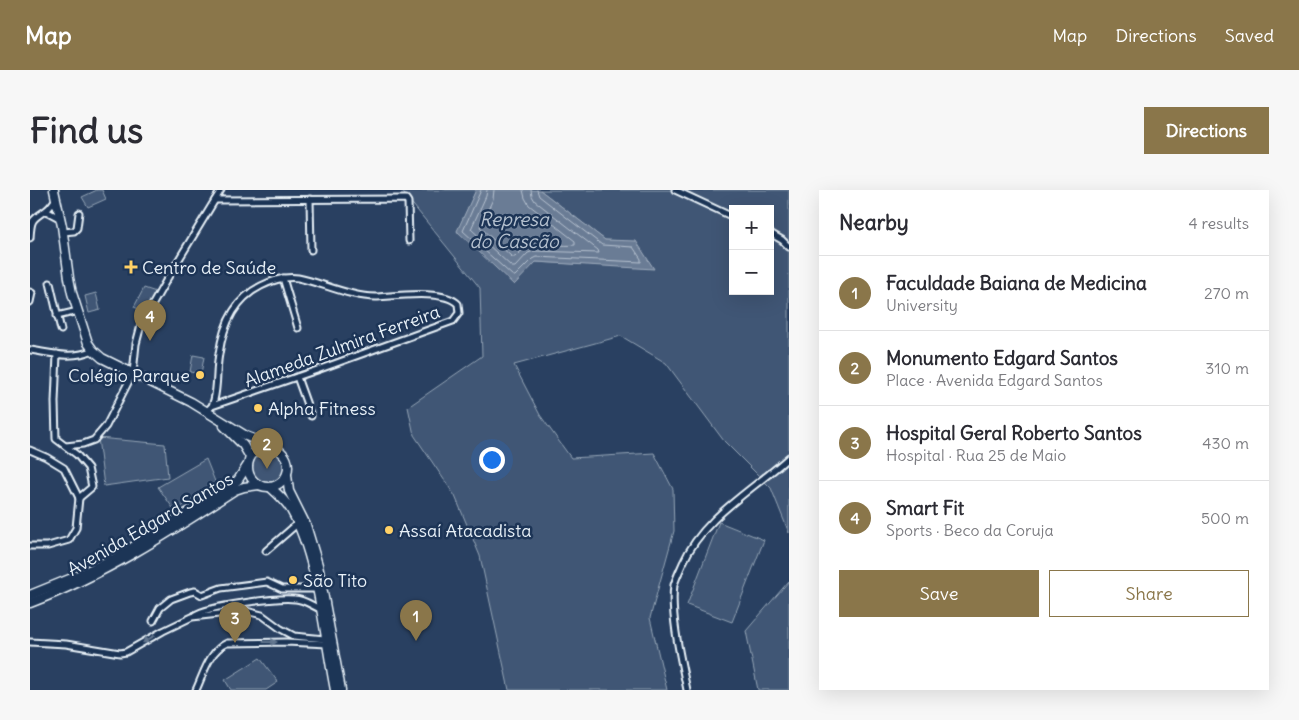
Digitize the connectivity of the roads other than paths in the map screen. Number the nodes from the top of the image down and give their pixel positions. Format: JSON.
{"nodes":[{"id":1,"x":54,"y":190,"type":"edge"},
{"id":2,"x":221,"y":190,"type":"edge"},
{"id":3,"x":675,"y":190,"type":"edge"},
{"id":4,"x":56,"y":199,"type":"junction"},
{"id":5,"x":310,"y":199,"type":"junction"},
{"id":6,"x":215,"y":200,"type":"junction"},
{"id":7,"x":46,"y":211,"type":"junction"},
{"id":8,"x":79,"y":213,"type":"dead end"},
{"id":9,"x":729,"y":215,"type":"edge"},
{"id":10,"x":61,"y":219,"type":"junction"},
{"id":11,"x":63,"y":232,"type":"junction"},
{"id":12,"x":774,"y":235,"type":"edge"},
{"id":13,"x":30,"y":238,"type":"edge"},
{"id":14,"x":409,"y":241,"type":"dead end"},
{"id":15,"x":789,"y":247,"type":"edge"},
{"id":16,"x":310,"y":250,"type":"dead end"},
{"id":17,"x":283,"y":278,"type":"junction"},
{"id":18,"x":50,"y":283,"type":"dead end"},
{"id":19,"x":30,"y":292,"type":"edge"},
{"id":20,"x":30,"y":302,"type":"edge"},
{"id":21,"x":78,"y":311,"type":"junction"},
{"id":22,"x":57,"y":316,"type":"junction"},
{"id":23,"x":298,"y":328,"type":"dead end"},
{"id":24,"x":61,"y":330,"type":"dead end"},
{"id":25,"x":30,"y":350,"type":"edge"},
{"id":26,"x":93,"y":350,"type":"junction"},
{"id":27,"x":57,"y":354,"type":"junction"},
{"id":28,"x":133,"y":373,"type":"junction"},
{"id":29,"x":297,"y":377,"type":"junction"},
{"id":30,"x":210,"y":408,"type":"junction"},
{"id":31,"x":311,"y":416,"type":"dead end"},
{"id":32,"x":220,"y":420,"type":"junction"},
{"id":33,"x":66,"y":446,"type":"junction"},
{"id":34,"x":271,"y":446,"type":"junction"},
{"id":35,"x":30,"y":450,"type":"edge"},
{"id":36,"x":250,"y":457,"type":"junction"},
{"id":37,"x":789,"y":457,"type":"edge"},
{"id":38,"x":247,"y":466,"type":"junction"},
{"id":39,"x":287,"y":475,"type":"junction"},
{"id":40,"x":258,"y":485,"type":"junction"},
{"id":41,"x":270,"y":487,"type":"junction"},
{"id":42,"x":79,"y":498,"type":"junction"},
{"id":43,"x":297,"y":524,"type":"junction"},
{"id":44,"x":30,"y":546,"type":"edge"},
{"id":45,"x":266,"y":552,"type":"dead end"},
{"id":46,"x":316,"y":589,"type":"junction"},
{"id":47,"x":30,"y":595,"type":"edge"},
{"id":48,"x":30,"y":603,"type":"edge"},
{"id":49,"x":320,"y":609,"type":"junction"},
{"id":50,"x":192,"y":617,"type":"junction"},
{"id":51,"x":153,"y":620,"type":"dead end"},
{"id":52,"x":30,"y":642,"type":"edge"},
{"id":53,"x":328,"y":642,"type":"junction"},
{"id":54,"x":196,"y":690,"type":"edge"},
{"id":55,"x":335,"y":690,"type":"edge"},
{"id":56,"x":341,"y":690,"type":"edge"},
{"id":57,"x":687,"y":690,"type":"edge"}],
"edges":[{"from":1,"to":4,"type":"main road"},
{"from":2,"to":6,"type":"street"},
{"from":3,"to":9,"type":"street"},
{"from":4,"to":7,"type":"street"},
{"from":4,"to":10,"type":"main road"},
{"from":5,"to":6,"type":"street"},
{"from":5,"to":14,"type":"street"},
{"from":5,"to":16,"type":"street"},
{"from":6,"to":28,"type":"street"},
{"from":7,"to":10,"type":"street"},
{"from":7,"to":13,"type":"street"},
{"from":8,"to":11,"type":"street"},
{"from":10,"to":11,"type":"main road"},
{"from":11,"to":21,"type":"main road"},
{"from":12,"to":15,"type":"street"},
{"from":17,"to":23,"type":"street"},
{"from":17,"to":29,"type":"street","name":"Alameda Zulmira Ferreira"},
{"from":17,"to":30,"type":"street","name":"Alameda Zulmira Ferreira"},
{"from":18,"to":22,"type":"street"},
{"from":19,"to":20,"type":"street"},
{"from":21,"to":22,"type":"street"},
{"from":21,"to":26,"type":"main road"},
{"from":22,"to":24,"type":"street"},
{"from":25,"to":27,"type":"street"},
{"from":26,"to":27,"type":"street"},
{"from":26,"to":28,"type":"main road"},
{"from":27,"to":33,"type":"street"},
{"from":28,"to":30,"type":"main road"},
{"from":28,"to":33,"type":"street"},
{"from":29,"to":30,"type":"street","name":"Alameda Zulmira Ferreira"},
{"from":29,"to":31,"type":"street"},
{"from":30,"to":32,"type":"main road"},
{"from":32,"to":34,"type":"main road"},
{"from":32,"to":36,"type":"main road"},
{"from":33,"to":42,"type":"street"},
{"from":34,"to":36,"type":"main road"},
{"from":34,"to":39,"type":"main road"},
{"from":35,"to":42,"type":"street"},
{"from":36,"to":38,"type":"main road"},
{"from":37,"to":57,"type":"street"},
{"from":38,"to":40,"type":"main road"},
{"from":38,"to":47,"type":"main road","name":"Avenida Edgard Santos"},
{"from":39,"to":41,"type":"main road"},
{"from":39,"to":53,"type":"main road"},
{"from":40,"to":41,"type":"main road"},
{"from":40,"to":48,"type":"main road","name":"Avenida Edgard Santos"},
{"from":41,"to":43,"type":"main road"},
{"from":42,"to":44,"type":"street"},
{"from":43,"to":45,"type":"street"},
{"from":43,"to":46,"type":"main road"},
{"from":46,"to":49,"type":"main road"},
{"from":46,"to":51,"type":"street"},
{"from":49,"to":50,"type":"street"},
{"from":49,"to":53,"type":"main road"},
{"from":50,"to":52,"type":"street","one_way":true},
{"from":50,"to":53,"type":"street"},
{"from":54,"to":53,"type":"street","one_way":true},
{"from":53,"to":55,"type":"main road"},
{"from":53,"to":56,"type":"main road"}]}
